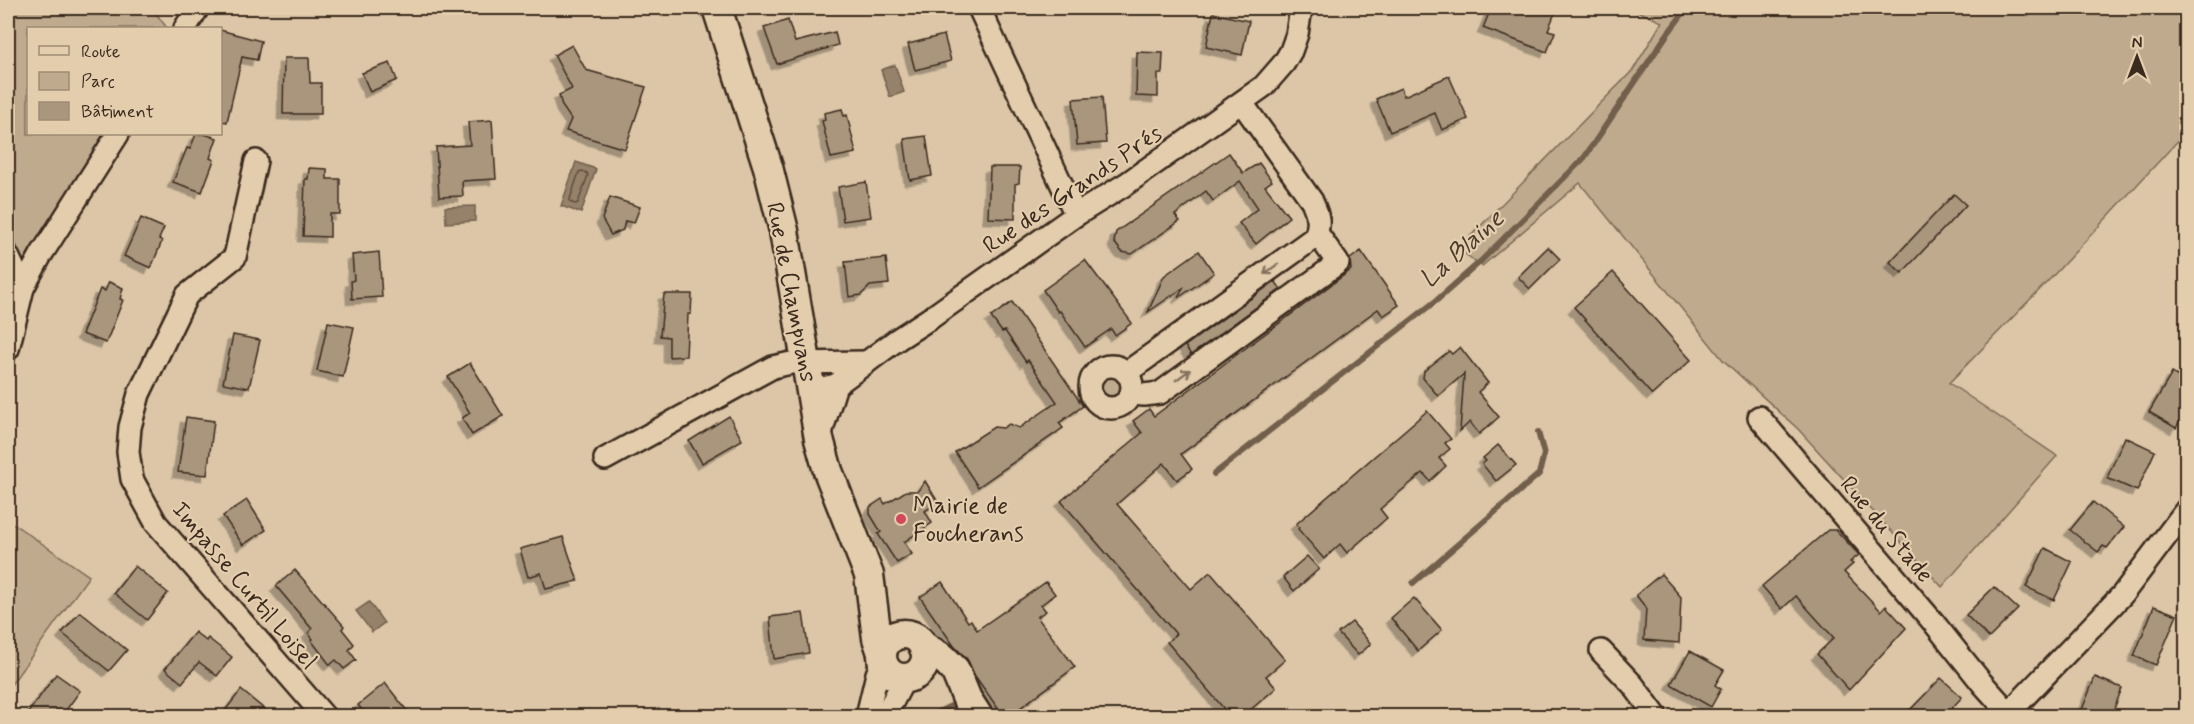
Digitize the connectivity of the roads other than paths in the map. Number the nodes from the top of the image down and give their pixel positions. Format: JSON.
{"nodes":[{"id":1,"x":198,"y":8,"type":"edge"},
{"id":2,"x":717,"y":8,"type":"edge"},
{"id":3,"x":979,"y":8,"type":"edge"},
{"id":4,"x":1302,"y":8,"type":"edge"},
{"id":5,"x":185,"y":27,"type":"edge"},
{"id":6,"x":1242,"y":103,"type":"junction"},
{"id":7,"x":117,"y":135,"type":"edge"},
{"id":8,"x":256,"y":160,"type":"dead end"},
{"id":9,"x":1076,"y":214,"type":"junction"},
{"id":10,"x":1317,"y":233,"type":"junction"},
{"id":11,"x":8,"y":256,"type":"edge"},
{"id":12,"x":24,"y":288,"type":"junction"},
{"id":13,"x":8,"y":349,"type":"edge"},
{"id":14,"x":867,"y":362,"type":"junction"},
{"id":15,"x":807,"y":363,"type":"junction"},
{"id":16,"x":1126,"y":373,"type":"junction"},
{"id":17,"x":823,"y":388,"type":"junction"},
{"id":18,"x":1131,"y":394,"type":"junction"},
{"id":19,"x":1759,"y":417,"type":"dead end"},
{"id":20,"x":605,"y":459,"type":"dead end"},
{"id":21,"x":2187,"y":510,"type":"edge"},
{"id":22,"x":869,"y":575,"type":"junction"},
{"id":23,"x":919,"y":642,"type":"junction"},
{"id":24,"x":1601,"y":651,"type":"dead end"},
{"id":25,"x":882,"y":657,"type":"junction"},
{"id":26,"x":908,"y":678,"type":"junction"},
{"id":27,"x":973,"y":708,"type":"edge"},
{"id":28,"x":2007,"y":715,"type":"edge"},
{"id":29,"x":324,"y":717,"type":"edge"},
{"id":30,"x":867,"y":717,"type":"edge"},
{"id":31,"x":885,"y":717,"type":"edge"},
{"id":32,"x":1656,"y":717,"type":"edge"}],
"edges":[{"from":1,"to":5,"type":"street"},
{"from":2,"to":15,"type":"street","name":"Rue de Champvans"},
{"from":3,"to":9,"type":"street"},
{"from":4,"to":6,"type":"street","name":"Rue des Grands Prés"},
{"from":6,"to":9,"type":"street","name":"Rue des Grands Prés"},
{"from":6,"to":10,"type":"street"},
{"from":7,"to":12,"type":"street"},
{"from":8,"to":29,"type":"street","name":"Impasse Curtil Loisel"},
{"from":9,"to":14,"type":"street","name":"Rue des Grands Prés"},
{"from":10,"to":16,"type":"street","one_way":true},
{"from":18,"to":10,"type":"street","one_way":true},
{"from":11,"to":12,"type":"street"},
{"from":12,"to":13,"type":"street"},
{"from":14,"to":15,"type":"street"},
{"from":14,"to":17,"type":"street","name":"Rue des Grands Prés"},
{"from":15,"to":17,"type":"street","name":"Rue de Champvans"},
{"from":15,"to":20,"type":"street"},
{"from":16,"to":18,"type":"street"},
{"from":16,"to":18,"type":"street"},
{"from":17,"to":22,"type":"street","name":"Rue de Champvans"},
{"from":19,"to":28,"type":"street","name":"Rue du Stade"},
{"from":21,"to":28,"type":"street"},
{"from":22,"to":23,"type":"street","name":"Rue de Champvans"},
{"from":22,"to":25,"type":"street","name":"Rue de Champvans"},
{"from":23,"to":25,"type":"street"},
{"from":23,"to":26,"type":"street"},
{"from":23,"to":27,"type":"street","name":"Rue de Champvans"},
{"from":24,"to":32,"type":"street"},
{"from":25,"to":26,"type":"street"},
{"from":25,"to":30,"type":"street"},
{"from":26,"to":27,"type":"street"},
{"from":26,"to":31,"type":"street"}]}
